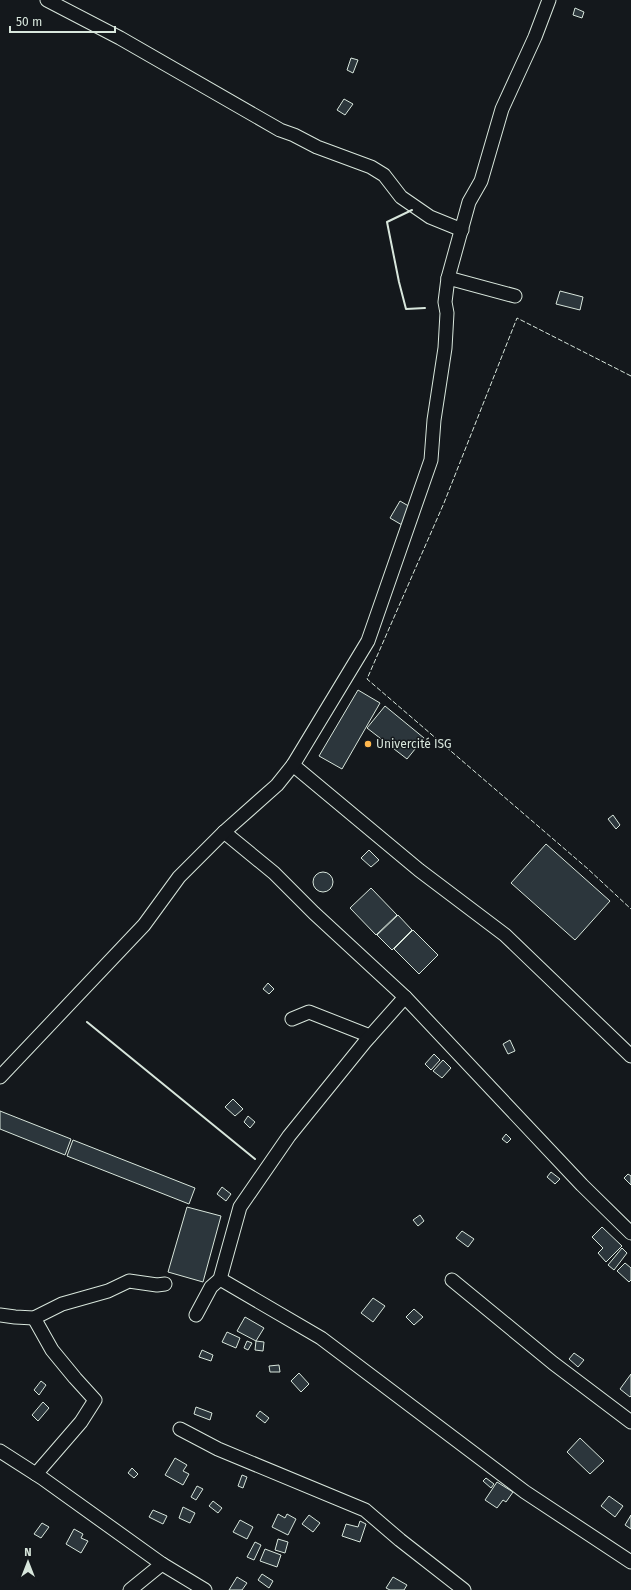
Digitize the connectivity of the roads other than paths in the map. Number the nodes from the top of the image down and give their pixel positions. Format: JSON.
{"nodes":[{"id":1,"x":47,"y":0,"type":"edge"},
{"id":2,"x":549,"y":0,"type":"edge"},
{"id":3,"x":462,"y":230,"type":"junction"},
{"id":4,"x":448,"y":278,"type":"junction"},
{"id":5,"x":515,"y":296,"type":"dead end"},
{"id":6,"x":293,"y":765,"type":"junction"},
{"id":7,"x":224,"y":832,"type":"junction"},
{"id":8,"x":405,"y":997,"type":"junction"},
{"id":9,"x":292,"y":1019,"type":"dead end"},
{"id":10,"x":370,"y":1036,"type":"junction"},
{"id":11,"x":631,"y":1056,"type":"edge"},
{"id":12,"x":0,"y":1077,"type":"edge"},
{"id":13,"x":631,"y":1233,"type":"edge"},
{"id":14,"x":220,"y":1279,"type":"junction"},
{"id":15,"x":452,"y":1280,"type":"dead end"},
{"id":16,"x":165,"y":1284,"type":"dead end"},
{"id":17,"x":0,"y":1315,"type":"edge"},
{"id":18,"x":196,"y":1315,"type":"dead end"},
{"id":19,"x":34,"y":1318,"type":"junction"},
{"id":20,"x":631,"y":1422,"type":"edge"},
{"id":21,"x":180,"y":1429,"type":"dead end"},
{"id":22,"x":0,"y":1451,"type":"edge"},
{"id":23,"x":36,"y":1474,"type":"junction"},
{"id":24,"x":631,"y":1562,"type":"edge"},
{"id":25,"x":162,"y":1564,"type":"junction"},
{"id":26,"x":130,"y":1590,"type":"edge"},
{"id":27,"x":205,"y":1590,"type":"edge"},
{"id":28,"x":464,"y":1590,"type":"edge"}],
"edges":[{"from":1,"to":3,"type":"street"},
{"from":2,"to":3,"type":"street"},
{"from":3,"to":4,"type":"street"},
{"from":4,"to":5,"type":"street"},
{"from":4,"to":6,"type":"street"},
{"from":6,"to":7,"type":"street"},
{"from":6,"to":11,"type":"street"},
{"from":7,"to":8,"type":"street"},
{"from":7,"to":12,"type":"street"},
{"from":8,"to":10,"type":"street"},
{"from":8,"to":13,"type":"street"},
{"from":9,"to":10,"type":"street"},
{"from":10,"to":14,"type":"street"},
{"from":14,"to":18,"type":"street"},
{"from":14,"to":24,"type":"street"},
{"from":15,"to":20,"type":"street"},
{"from":16,"to":19,"type":"street"},
{"from":17,"to":19,"type":"street"},
{"from":19,"to":23,"type":"street"},
{"from":21,"to":28,"type":"street"},
{"from":22,"to":23,"type":"street"},
{"from":23,"to":25,"type":"street"},
{"from":25,"to":26,"type":"street"},
{"from":25,"to":27,"type":"street"}]}
